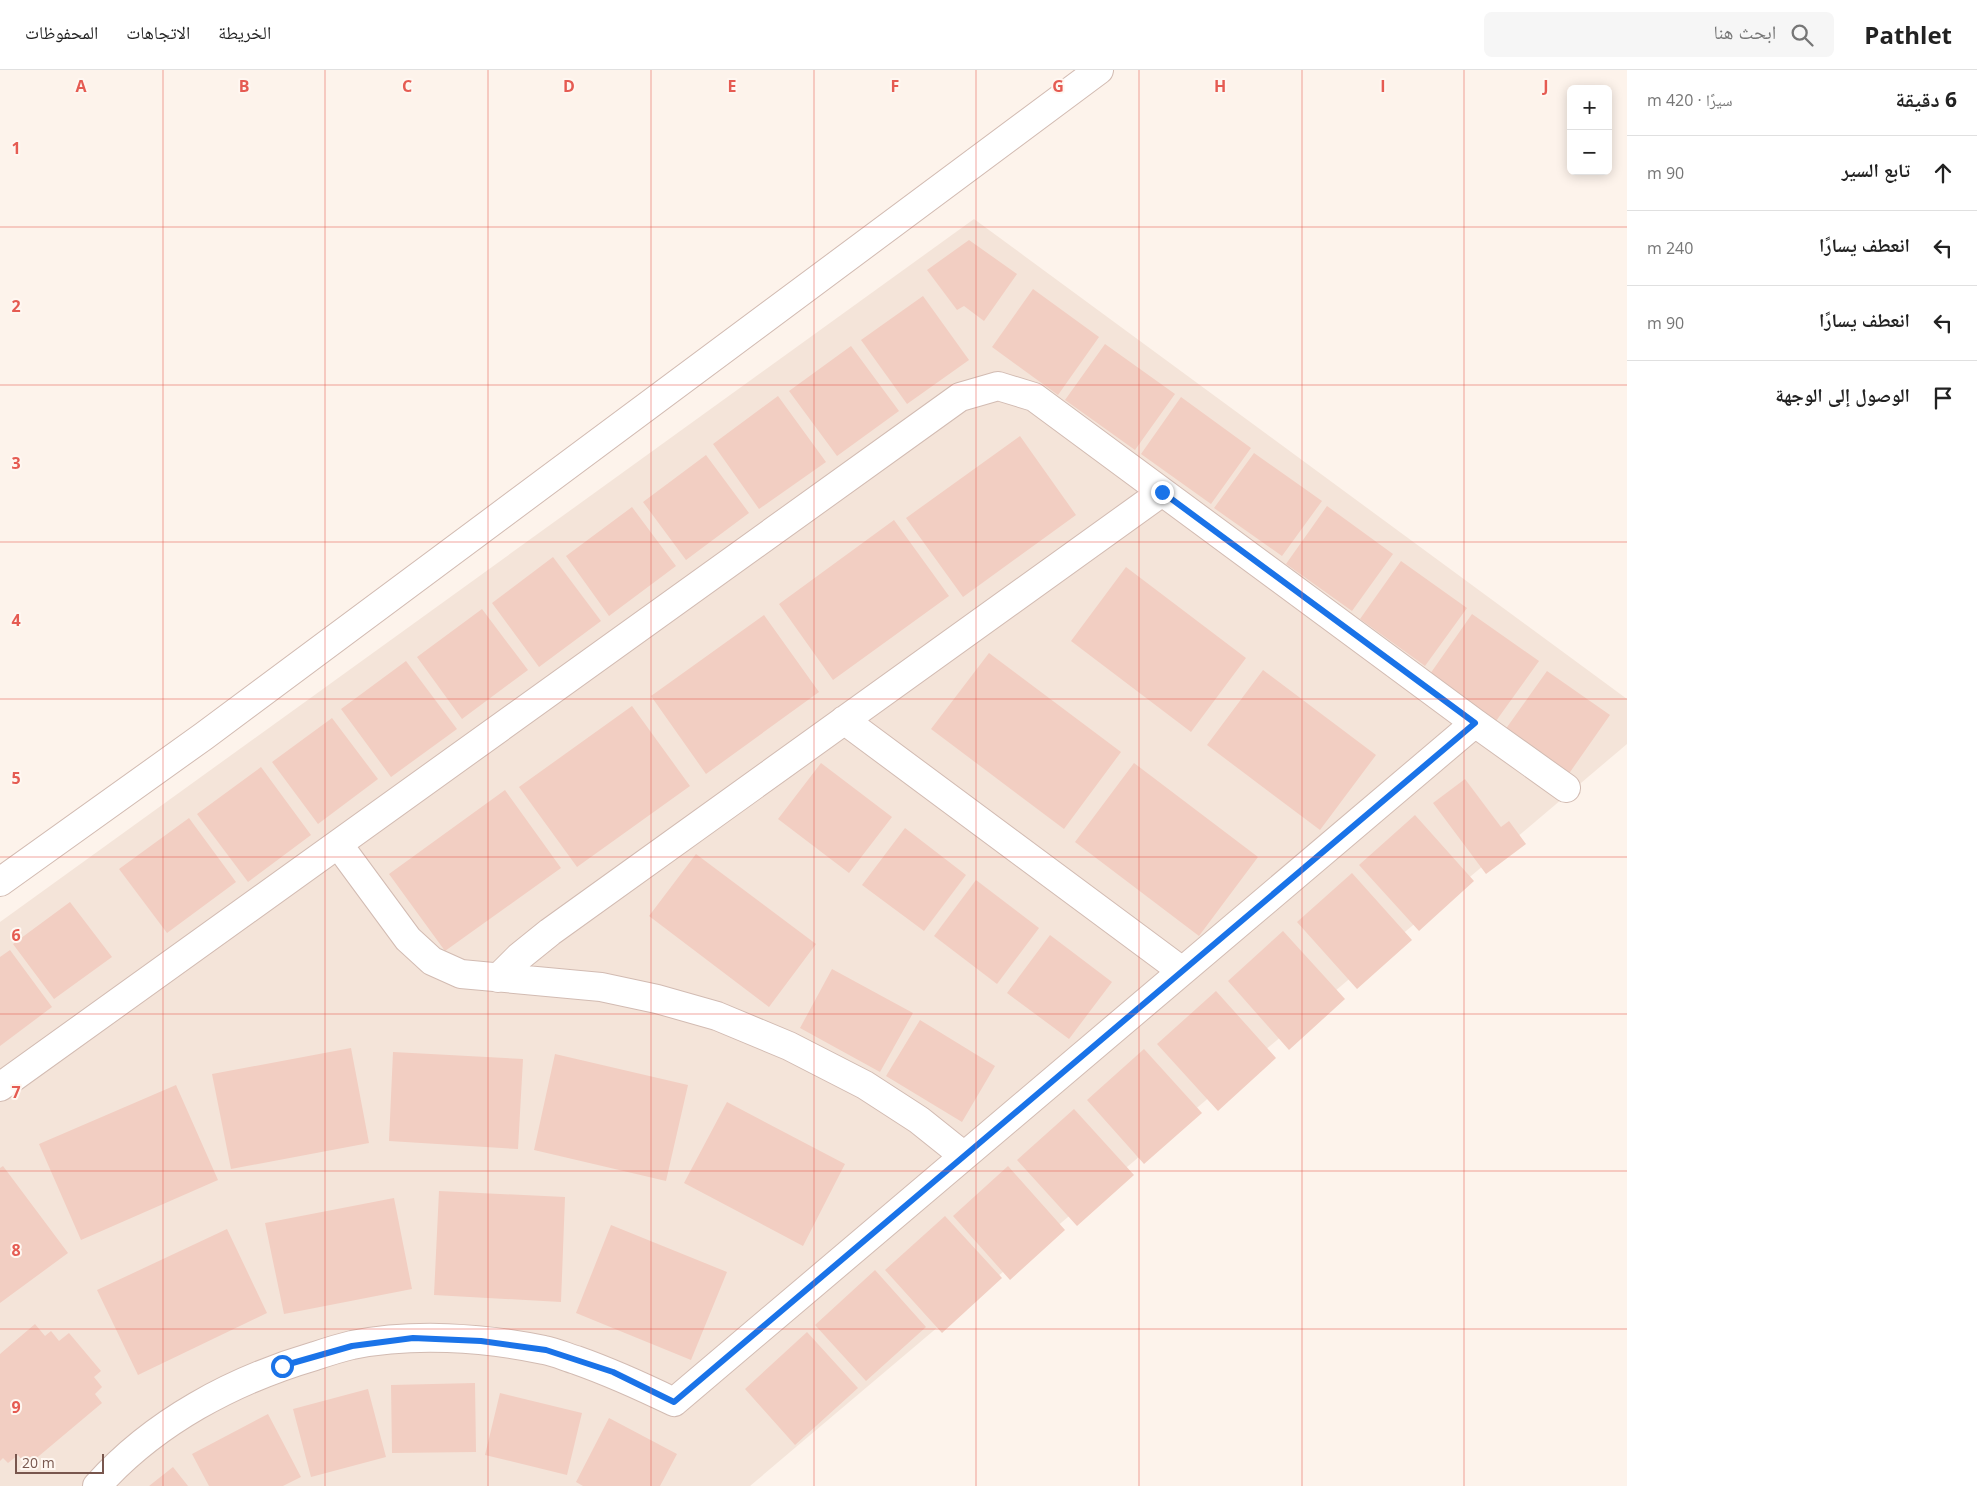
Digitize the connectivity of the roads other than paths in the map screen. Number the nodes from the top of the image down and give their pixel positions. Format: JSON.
{"nodes":[{"id":1,"x":1099,"y":70,"type":"edge"},
{"id":2,"x":1162,"y":492,"type":"junction"},
{"id":3,"x":844,"y":720,"type":"junction"},
{"id":4,"x":1475,"y":723,"type":"junction"},
{"id":5,"x":1566,"y":788,"type":"dead end"},
{"id":6,"x":338,"y":844,"type":"junction"},
{"id":7,"x":0,"y":882,"type":"edge"},
{"id":8,"x":1182,"y":971,"type":"junction"},
{"id":9,"x":498,"y":978,"type":"junction"},
{"id":10,"x":0,"y":1087,"type":"edge"},
{"id":11,"x":964,"y":1156,"type":"junction"},
{"id":12,"x":97,"y":1486,"type":"edge"}],
"edges":[{"from":1,"to":7,"type":"street"},
{"from":2,"to":3,"type":"street"},
{"from":2,"to":4,"type":"street"},
{"from":2,"to":6,"type":"street"},
{"from":3,"to":8,"type":"street"},
{"from":3,"to":9,"type":"street"},
{"from":4,"to":5,"type":"street"},
{"from":4,"to":8,"type":"street"},
{"from":6,"to":9,"type":"street"},
{"from":6,"to":10,"type":"street"},
{"from":8,"to":11,"type":"street"},
{"from":9,"to":11,"type":"street"},
{"from":11,"to":12,"type":"street"}]}
